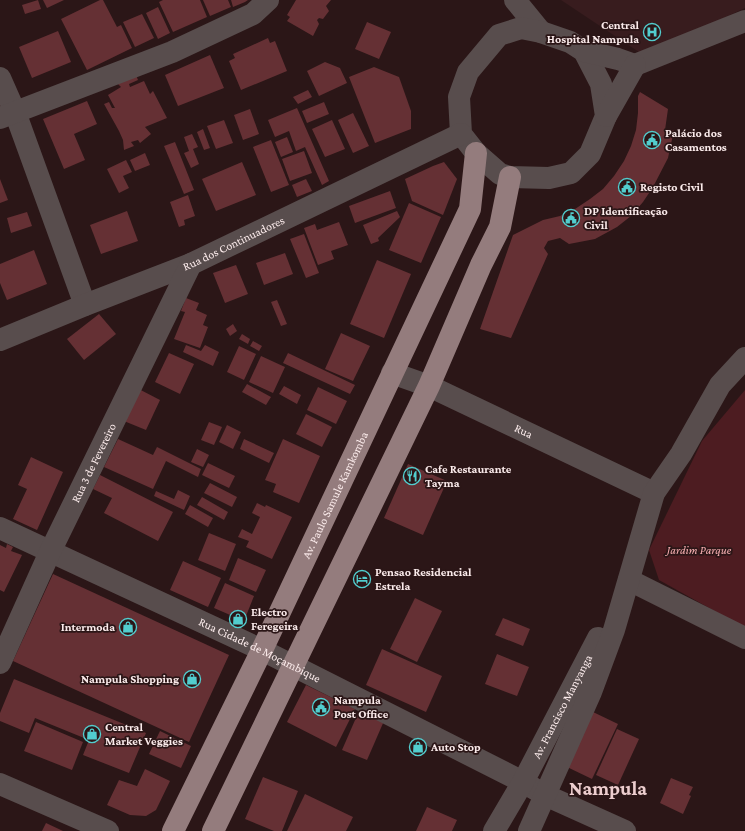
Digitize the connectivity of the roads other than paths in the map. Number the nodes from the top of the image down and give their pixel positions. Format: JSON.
{"nodes":[{"id":1,"x":268,"y":0,"type":"edge"},
{"id":2,"x":511,"y":0,"type":"edge"},
{"id":3,"x":515,"y":0,"type":"edge"},
{"id":4,"x":745,"y":21,"type":"edge"},
{"id":5,"x":542,"y":32,"type":"junction"},
{"id":6,"x":500,"y":35,"type":"junction"},
{"id":7,"x":584,"y":51,"type":"junction"},
{"id":8,"x":635,"y":65,"type":"junction"},
{"id":9,"x":0,"y":78,"type":"edge"},
{"id":10,"x":7,"y":115,"type":"edge"},
{"id":11,"x":606,"y":116,"type":"junction"},
{"id":12,"x":461,"y":134,"type":"junction"},
{"id":13,"x":476,"y":153,"type":"junction"},
{"id":14,"x":510,"y":177,"type":"junction"},
{"id":15,"x":191,"y":264,"type":"junction"},
{"id":16,"x":84,"y":305,"type":"junction"},
{"id":17,"x":0,"y":340,"type":"edge"},
{"id":18,"x":745,"y":358,"type":"edge"},
{"id":19,"x":392,"y":373,"type":"junction"},
{"id":20,"x":429,"y":386,"type":"junction"},
{"id":21,"x":654,"y":493,"type":"junction"},
{"id":22,"x":0,"y":528,"type":"edge"},
{"id":23,"x":50,"y":552,"type":"junction"},
{"id":24,"x":629,"y":580,"type":"junction"},
{"id":25,"x":745,"y":638,"type":"edge"},
{"id":26,"x":262,"y":650,"type":"junction"},
{"id":27,"x":0,"y":663,"type":"edge"},
{"id":28,"x":292,"y":666,"type":"junction"},
{"id":29,"x":522,"y":782,"type":"junction"},
{"id":30,"x":0,"y":784,"type":"edge"},
{"id":31,"x":545,"y":795,"type":"junction"},
{"id":32,"x":108,"y":831,"type":"edge"},
{"id":33,"x":173,"y":831,"type":"edge"},
{"id":34,"x":213,"y":831,"type":"edge"},
{"id":35,"x":494,"y":831,"type":"edge"},
{"id":36,"x":529,"y":831,"type":"edge"},
{"id":37,"x":625,"y":831,"type":"edge"}],
"edges":[{"from":1,"to":10,"type":"street"},
{"from":2,"to":6,"type":"street"},
{"from":3,"to":5,"type":"street"},
{"from":4,"to":8,"type":"street"},
{"from":5,"to":6,"type":"street"},
{"from":5,"to":7,"type":"street"},
{"from":6,"to":12,"type":"street"},
{"from":7,"to":8,"type":"street"},
{"from":7,"to":11,"type":"street"},
{"from":8,"to":11,"type":"street"},
{"from":9,"to":10,"type":"street"},
{"from":10,"to":16,"type":"street"},
{"from":11,"to":14,"type":"street"},
{"from":12,"to":13,"type":"street"},
{"from":12,"to":15,"type":"street","name":"Rua dos Continuadores"},
{"from":13,"to":14,"type":"street"},
{"from":13,"to":19,"type":"main road","name":"Av. Paulo Samule Kamkomba"},
{"from":14,"to":20,"type":"main road"},
{"from":15,"to":16,"type":"street","name":"Rua dos Continuadores"},
{"from":15,"to":23,"type":"street","name":"Rua 3 de Fevereiro"},
{"from":16,"to":17,"type":"street","name":"Rua dos Continuadores"},
{"from":18,"to":21,"type":"street","name":"Av. Francisco Manyanga"},
{"from":19,"to":20,"type":"street","name":"Rua"},
{"from":19,"to":26,"type":"main road","name":"Av. Paulo Samule Kamkomba"},
{"from":20,"to":21,"type":"street","name":"Rua"},
{"from":20,"to":28,"type":"main road"},
{"from":21,"to":24,"type":"street","name":"Av. Francisco Manyanga"},
{"from":22,"to":23,"type":"street","name":"Rua Cidade de Moçambique"},
{"from":23,"to":26,"type":"street","name":"Rua Cidade de Moçambique"},
{"from":23,"to":27,"type":"street","name":"Rua 3 de Fevereiro"},
{"from":24,"to":25,"type":"street"},
{"from":24,"to":29,"type":"street","name":"Av. Francisco Manyanga"},
{"from":24,"to":31,"type":"street","name":"Av. Francisco Manyanga"},
{"from":26,"to":28,"type":"street","name":"Rua Cidade de Moçambique"},
{"from":26,"to":33,"type":"main road","name":"Av. Paulo Samule Kamkomba"},
{"from":28,"to":29,"type":"street","name":"Rua Cidade de Moçambique"},
{"from":28,"to":34,"type":"main road"},
{"from":29,"to":31,"type":"street","name":"Rua Cidade de Moçambique"},
{"from":29,"to":35,"type":"street","name":"Av. Francisco Manyanga"},
{"from":30,"to":32,"type":"street"},
{"from":31,"to":36,"type":"street","name":"Av. Francisco Manyanga"},
{"from":31,"to":37,"type":"street","name":"Rua Cidade de Moçambique"}]}
